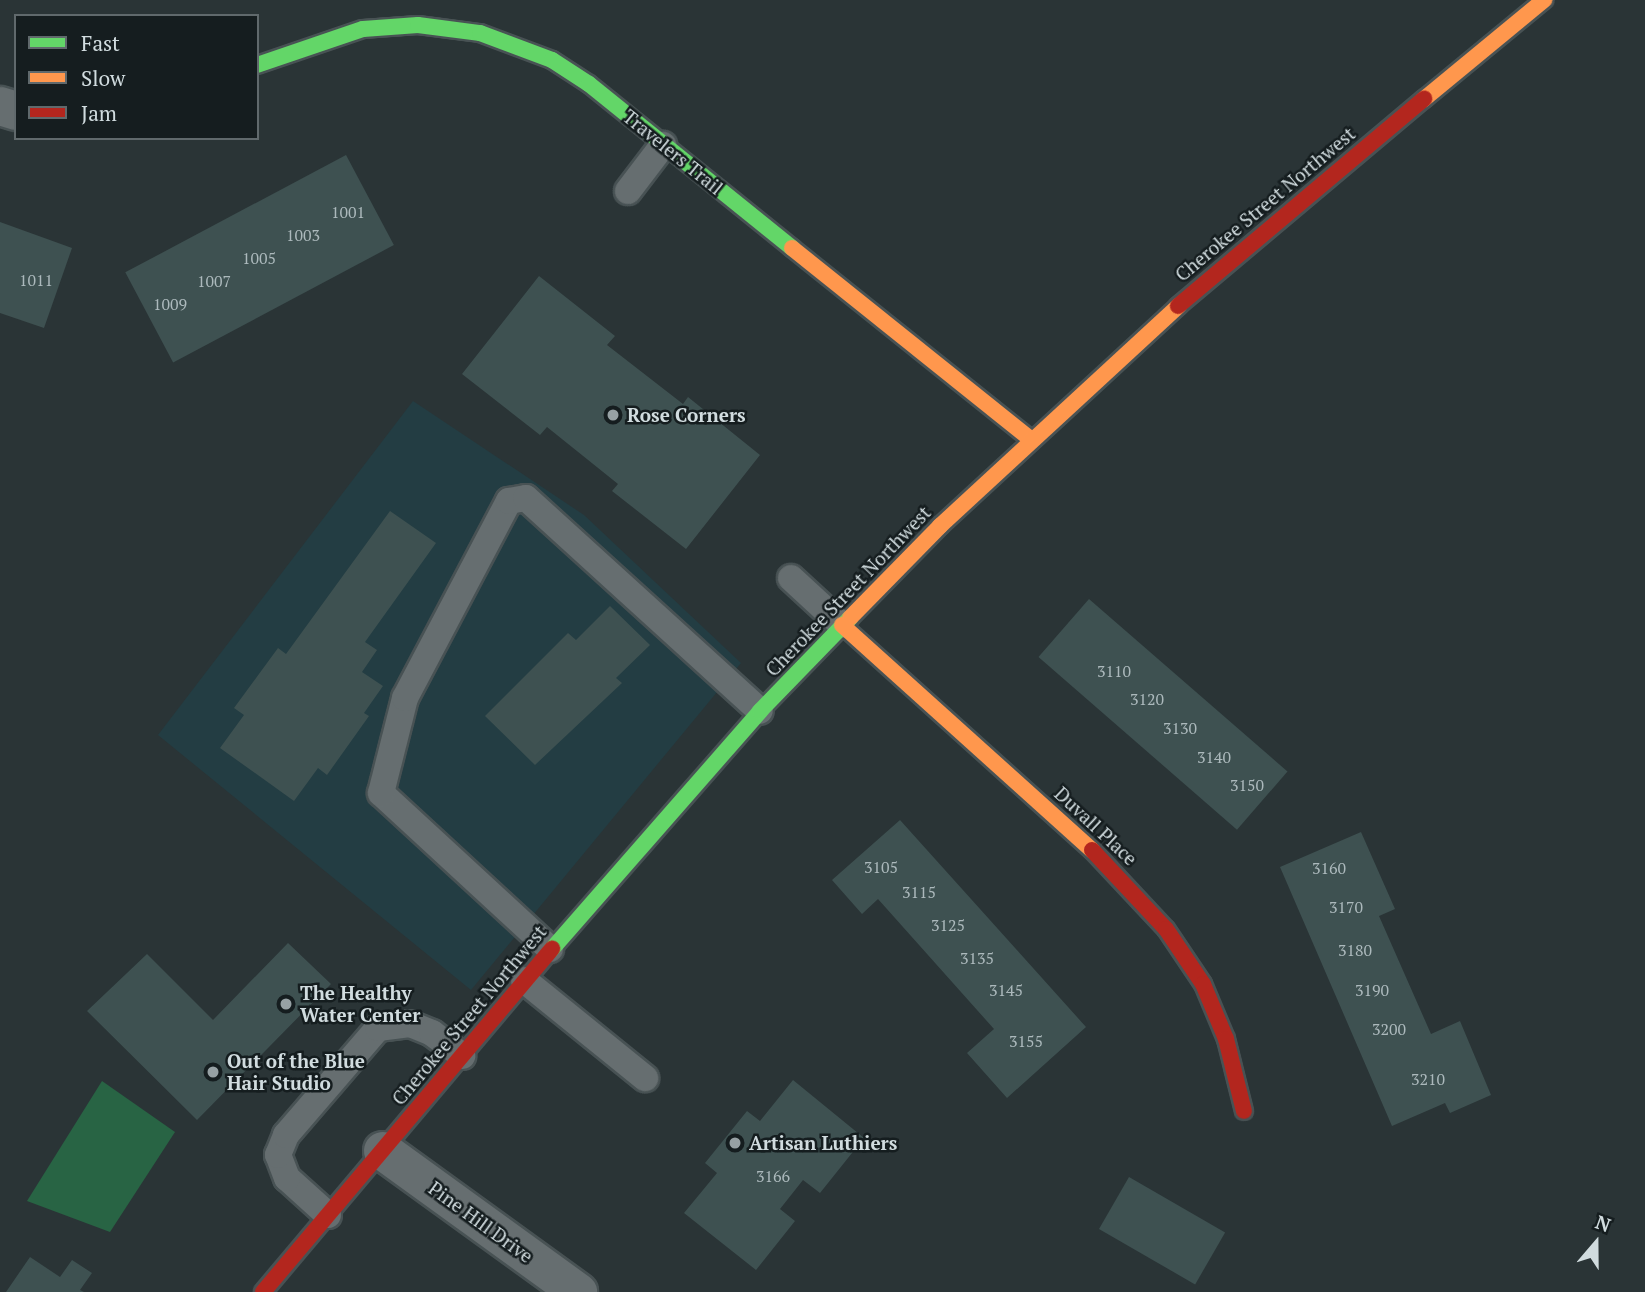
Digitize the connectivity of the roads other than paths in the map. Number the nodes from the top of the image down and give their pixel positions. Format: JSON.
{"nodes":[{"id":1,"x":1544,"y":0,"type":"edge"},
{"id":2,"x":259,"y":64,"type":"edge"},
{"id":3,"x":663,"y":145,"type":"junction"},
{"id":4,"x":628,"y":191,"type":"dead end"},
{"id":5,"x":1030,"y":439,"type":"junction"},
{"id":6,"x":791,"y":578,"type":"dead end"},
{"id":7,"x":842,"y":625,"type":"junction"},
{"id":8,"x":760,"y":711,"type":"junction"},
{"id":9,"x":550,"y":949,"type":"junction"},
{"id":10,"x":524,"y":980,"type":"junction"},
{"id":11,"x":462,"y":1056,"type":"junction"},
{"id":12,"x":645,"y":1078,"type":"dead end"},
{"id":13,"x":1244,"y":1111,"type":"dead end"},
{"id":14,"x":383,"y":1151,"type":"junction"},
{"id":15,"x":328,"y":1215,"type":"junction"},
{"id":16,"x":263,"y":1292,"type":"edge"},
{"id":17,"x":578,"y":1292,"type":"edge"}],
"edges":[{"from":1,"to":5,"type":"main road","name":"Cherokee Street Northwest"},
{"from":2,"to":3,"type":"main road","name":"Travelers Trail"},
{"from":3,"to":4,"type":"lane"},
{"from":3,"to":5,"type":"main road","name":"Travelers Trail"},
{"from":5,"to":7,"type":"main road","name":"Cherokee Street Northwest"},
{"from":6,"to":7,"type":"lane"},
{"from":7,"to":8,"type":"main road","name":"Cherokee Street Northwest"},
{"from":7,"to":13,"type":"main road","name":"Duvall Place"},
{"from":8,"to":9,"type":"main road","name":"Cherokee Street Northwest"},
{"from":8,"to":9,"type":"lane"},
{"from":9,"to":10,"type":"main road","name":"Cherokee Street Northwest"},
{"from":10,"to":11,"type":"main road","name":"Cherokee Street Northwest"},
{"from":10,"to":12,"type":"lane"},
{"from":11,"to":14,"type":"main road","name":"Cherokee Street Northwest"},
{"from":11,"to":15,"type":"lane"},
{"from":14,"to":15,"type":"main road","name":"Cherokee Street Northwest"},
{"from":14,"to":17,"type":"street","name":"Pine Hill Drive"},
{"from":15,"to":16,"type":"main road","name":"Cherokee Street Northwest"}]}
